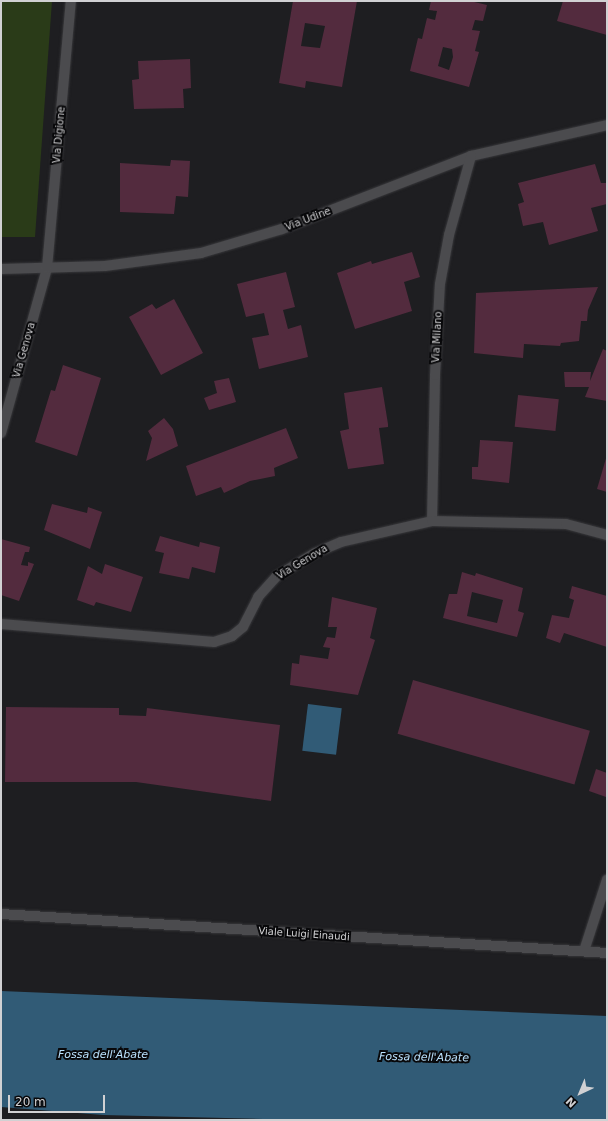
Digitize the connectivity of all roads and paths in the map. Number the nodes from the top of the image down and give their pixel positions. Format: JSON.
{"nodes":[{"id":1,"x":70,"y":1,"type":"edge"},
{"id":2,"x":607,"y":125,"type":"edge"},
{"id":3,"x":470,"y":156,"type":"junction"},
{"id":4,"x":48,"y":268,"type":"junction"},
{"id":5,"x":1,"y":269,"type":"edge"},
{"id":6,"x":1,"y":433,"type":"edge"},
{"id":7,"x":432,"y":521,"type":"junction"},
{"id":8,"x":607,"y":534,"type":"edge"},
{"id":9,"x":1,"y":624,"type":"edge"},
{"id":10,"x":607,"y":880,"type":"edge"},
{"id":11,"x":1,"y":914,"type":"edge"},
{"id":12,"x":584,"y":951,"type":"junction"},
{"id":13,"x":607,"y":953,"type":"edge"}],
"edges":[{"from":1,"to":4,"type":"street","name":"Via Digione"},
{"from":2,"to":3,"type":"street","name":"Via Udine"},
{"from":3,"to":4,"type":"street","name":"Via Udine"},
{"from":3,"to":7,"type":"street","name":"Via Milano"},
{"from":4,"to":5,"type":"street","name":"Via Udine"},
{"from":4,"to":6,"type":"street","name":"Via Genova"},
{"from":7,"to":8,"type":"street","name":"Via Genova"},
{"from":7,"to":9,"type":"street","name":"Via Genova"},
{"from":10,"to":12,"type":"street"},
{"from":11,"to":12,"type":"street","name":"Viale Luigi Einaudi"},
{"from":12,"to":13,"type":"street","name":"Viale Luigi Einaudi"}]}
